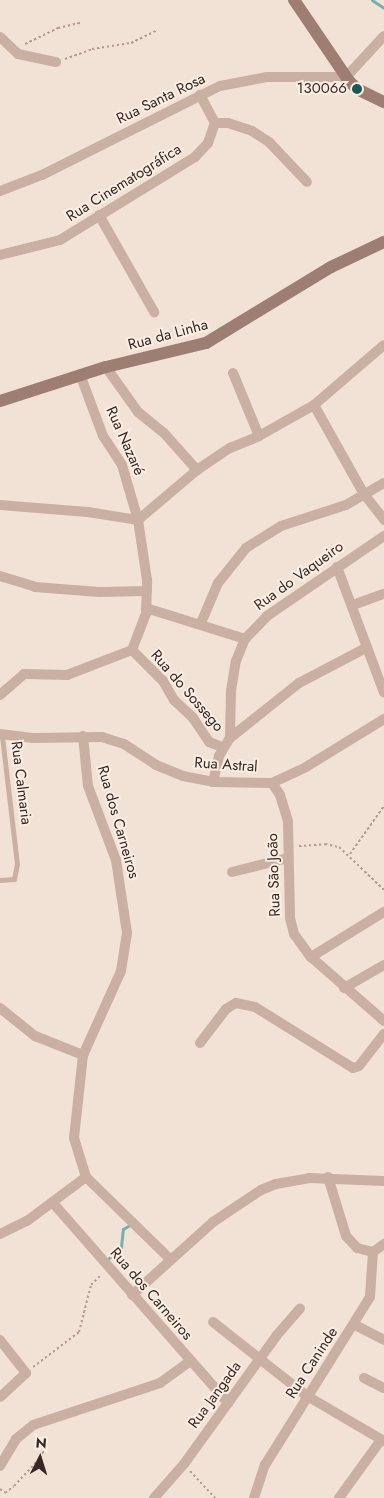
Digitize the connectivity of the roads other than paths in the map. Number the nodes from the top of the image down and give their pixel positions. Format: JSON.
{"nodes":[{"id":1,"x":294,"y":0,"type":"edge"},
{"id":2,"x":384,"y":36,"type":"edge"},
{"id":3,"x":0,"y":37,"type":"edge"},
{"id":4,"x":56,"y":62,"type":"road end"},
{"id":5,"x":346,"y":77,"type":"junction"},
{"id":6,"x":200,"y":95,"type":"junction"},
{"id":7,"x":384,"y":102,"type":"edge"},
{"id":8,"x":214,"y":123,"type":"junction"},
{"id":9,"x":307,"y":182,"type":"dead end"},
{"id":10,"x":0,"y":192,"type":"edge"},
{"id":11,"x":99,"y":215,"type":"junction"},
{"id":12,"x":384,"y":242,"type":"edge"},
{"id":13,"x":0,"y":255,"type":"edge"},
{"id":14,"x":154,"y":312,"type":"dead end"},
{"id":15,"x":384,"y":345,"type":"edge"},
{"id":16,"x":106,"y":367,"type":"junction"},
{"id":17,"x":232,"y":373,"type":"dead end"},
{"id":18,"x":80,"y":374,"type":"junction"},
{"id":19,"x":0,"y":401,"type":"edge"},
{"id":20,"x":314,"y":405,"type":"junction"},
{"id":21,"x":260,"y":436,"type":"junction"},
{"id":22,"x":197,"y":470,"type":"junction"},
{"id":23,"x":384,"y":483,"type":"edge"},
{"id":24,"x":364,"y":494,"type":"junction"},
{"id":25,"x":0,"y":505,"type":"edge"},
{"id":26,"x":138,"y":520,"type":"junction"},
{"id":27,"x":384,"y":520,"type":"edge"},
{"id":28,"x":384,"y":536,"type":"edge"},
{"id":29,"x":338,"y":567,"type":"junction"},
{"id":30,"x":0,"y":576,"type":"edge"},
{"id":31,"x":147,"y":591,"type":"junction"},
{"id":32,"x":384,"y":594,"type":"edge"},
{"id":33,"x":353,"y":604,"type":"junction"},
{"id":34,"x":146,"y":608,"type":"junction"},
{"id":35,"x":201,"y":624,"type":"junction"},
{"id":36,"x":245,"y":639,"type":"junction"},
{"id":37,"x":366,"y":648,"type":"junction"},
{"id":38,"x":132,"y":650,"type":"junction"},
{"id":39,"x":384,"y":693,"type":"edge"},
{"id":40,"x":0,"y":695,"type":"edge"},
{"id":41,"x":384,"y":719,"type":"edge"},
{"id":42,"x":1,"y":735,"type":"edge"},
{"id":43,"x":82,"y":736,"type":"junction"},
{"id":44,"x":230,"y":738,"type":"junction"},
{"id":45,"x":222,"y":748,"type":"junction"},
{"id":46,"x":213,"y":782,"type":"junction"},
{"id":47,"x":272,"y":783,"type":"junction"},
{"id":48,"x":288,"y":858,"type":"junction"},
{"id":49,"x":232,"y":872,"type":"dead end"},
{"id":50,"x":0,"y":880,"type":"edge"},
{"id":51,"x":384,"y":912,"type":"edge"},
{"id":52,"x":311,"y":957,"type":"junction"},
{"id":53,"x":384,"y":965,"type":"edge"},
{"id":54,"x":344,"y":988,"type":"junction"},
{"id":55,"x":0,"y":1008,"type":"edge"},
{"id":56,"x":384,"y":1020,"type":"edge"},
{"id":57,"x":384,"y":1034,"type":"edge"},
{"id":58,"x":200,"y":1043,"type":"dead end"},
{"id":59,"x":83,"y":1055,"type":"junction"},
{"id":60,"x":86,"y":1177,"type":"junction"},
{"id":61,"x":328,"y":1177,"type":"junction"},
{"id":62,"x":384,"y":1181,"type":"edge"},
{"id":63,"x":53,"y":1203,"type":"junction"},
{"id":64,"x":0,"y":1234,"type":"edge"},
{"id":65,"x":384,"y":1244,"type":"edge"},
{"id":66,"x":373,"y":1252,"type":"junction"},
{"id":67,"x":170,"y":1259,"type":"junction"},
{"id":68,"x":132,"y":1295,"type":"junction"},
{"id":69,"x":300,"y":1309,"type":"dead end"},
{"id":70,"x":213,"y":1322,"type":"dead end"},
{"id":71,"x":355,"y":1325,"type":"junction"},
{"id":72,"x":0,"y":1340,"type":"edge"},
{"id":73,"x":384,"y":1340,"type":"edge"},
{"id":74,"x":259,"y":1361,"type":"junction"},
{"id":75,"x":189,"y":1362,"type":"junction"},
{"id":76,"x":364,"y":1378,"type":"dead end"},
{"id":77,"x":384,"y":1388,"type":"edge"},
{"id":78,"x":307,"y":1396,"type":"junction"},
{"id":79,"x":0,"y":1397,"type":"edge"},
{"id":80,"x":228,"y":1403,"type":"junction"},
{"id":81,"x":383,"y":1441,"type":"edge"},
{"id":82,"x":0,"y":1466,"type":"edge"},
{"id":83,"x":154,"y":1498,"type":"edge"},
{"id":84,"x":254,"y":1498,"type":"edge"},
{"id":85,"x":339,"y":1498,"type":"edge"}],
"edges":[{"from":1,"to":5,"type":"street"},
{"from":2,"to":5,"type":"street"},
{"from":3,"to":4,"type":"street"},
{"from":5,"to":6,"type":"street","name":"Rua Santa Rosa"},
{"from":5,"to":7,"type":"street"},
{"from":6,"to":8,"type":"street"},
{"from":6,"to":10,"type":"street","name":"Rua Santa Rosa"},
{"from":8,"to":9,"type":"street"},
{"from":8,"to":11,"type":"street","name":"Rua Cinematográfica"},
{"from":11,"to":13,"type":"street","name":"Rua Cinematográfica"},
{"from":11,"to":14,"type":"street"},
{"from":12,"to":16,"type":"street","name":"Rua da Linha"},
{"from":15,"to":20,"type":"street"},
{"from":16,"to":18,"type":"street","name":"Rua da Linha"},
{"from":16,"to":22,"type":"street"},
{"from":17,"to":21,"type":"street"},
{"from":18,"to":19,"type":"street","name":"Rua da Linha"},
{"from":18,"to":26,"type":"street","name":"Rua Nazaré"},
{"from":20,"to":21,"type":"street"},
{"from":20,"to":24,"type":"street"},
{"from":21,"to":22,"type":"street"},
{"from":22,"to":26,"type":"street"},
{"from":23,"to":24,"type":"street"},
{"from":24,"to":27,"type":"street"},
{"from":24,"to":35,"type":"street"},
{"from":25,"to":26,"type":"street"},
{"from":26,"to":31,"type":"street","name":"Rua Nazaré"},
{"from":28,"to":29,"type":"street","name":"Rua do Vaqueiro"},
{"from":29,"to":33,"type":"street"},
{"from":29,"to":36,"type":"street","name":"Rua do Vaqueiro"},
{"from":30,"to":31,"type":"street"},
{"from":31,"to":34,"type":"street","name":"Rua Nazaré"},
{"from":32,"to":33,"type":"street"},
{"from":33,"to":37,"type":"street"},
{"from":34,"to":35,"type":"street"},
{"from":34,"to":38,"type":"street","name":"Rua Nazaré"},
{"from":35,"to":36,"type":"street"},
{"from":36,"to":44,"type":"street","name":"Rua do Vaqueiro"},
{"from":37,"to":39,"type":"street"},
{"from":37,"to":44,"type":"street"},
{"from":38,"to":40,"type":"street"},
{"from":38,"to":45,"type":"street","name":"Rua do Sossego"},
{"from":41,"to":47,"type":"street","name":"Rua Astral"},
{"from":42,"to":43,"type":"street","name":"Rua Astral"},
{"from":42,"to":50,"type":"lane","name":"Rua Calmaria"},
{"from":43,"to":46,"type":"street","name":"Rua Astral"},
{"from":43,"to":59,"type":"street","name":"Rua dos Carneiros"},
{"from":44,"to":45,"type":"street"},
{"from":45,"to":46,"type":"street"},
{"from":46,"to":47,"type":"street","name":"Rua Astral"},
{"from":47,"to":48,"type":"street","name":"Rua São João"},
{"from":48,"to":49,"type":"street"},
{"from":48,"to":52,"type":"street","name":"Rua São João"},
{"from":51,"to":52,"type":"street"},
{"from":52,"to":54,"type":"street","name":"Rua São João"},
{"from":53,"to":54,"type":"street"},
{"from":54,"to":56,"type":"street","name":"Rua São João"},
{"from":55,"to":59,"type":"street"},
{"from":57,"to":58,"type":"street"},
{"from":59,"to":60,"type":"street","name":"Rua dos Carneiros"},
{"from":60,"to":63,"type":"street"},
{"from":60,"to":67,"type":"street","name":"Rua dos Carneiros"},
{"from":61,"to":62,"type":"street"},
{"from":61,"to":66,"type":"street"},
{"from":61,"to":67,"type":"street"},
{"from":63,"to":64,"type":"street"},
{"from":63,"to":68,"type":"street","name":"Rua dos Carneiros"},
{"from":65,"to":66,"type":"street"},
{"from":66,"to":71,"type":"street","name":"Rua Caninde"},
{"from":67,"to":68,"type":"street"},
{"from":68,"to":75,"type":"street","name":"Rua dos Carneiros"},
{"from":69,"to":74,"type":"street","name":"Rua Jangada"},
{"from":70,"to":74,"type":"street"},
{"from":71,"to":73,"type":"street"},
{"from":71,"to":78,"type":"street","name":"Rua Caninde"},
{"from":72,"to":79,"type":"street"},
{"from":74,"to":78,"type":"street"},
{"from":74,"to":80,"type":"street","name":"Rua Jangada"},
{"from":75,"to":80,"type":"street","name":"Rua dos Carneiros"},
{"from":75,"to":82,"type":"street"},
{"from":76,"to":77,"type":"street"},
{"from":78,"to":81,"type":"street"},
{"from":78,"to":84,"type":"street","name":"Rua Caninde"},
{"from":80,"to":83,"type":"street","name":"Rua Jangada"},
{"from":81,"to":85,"type":"street"}]}
